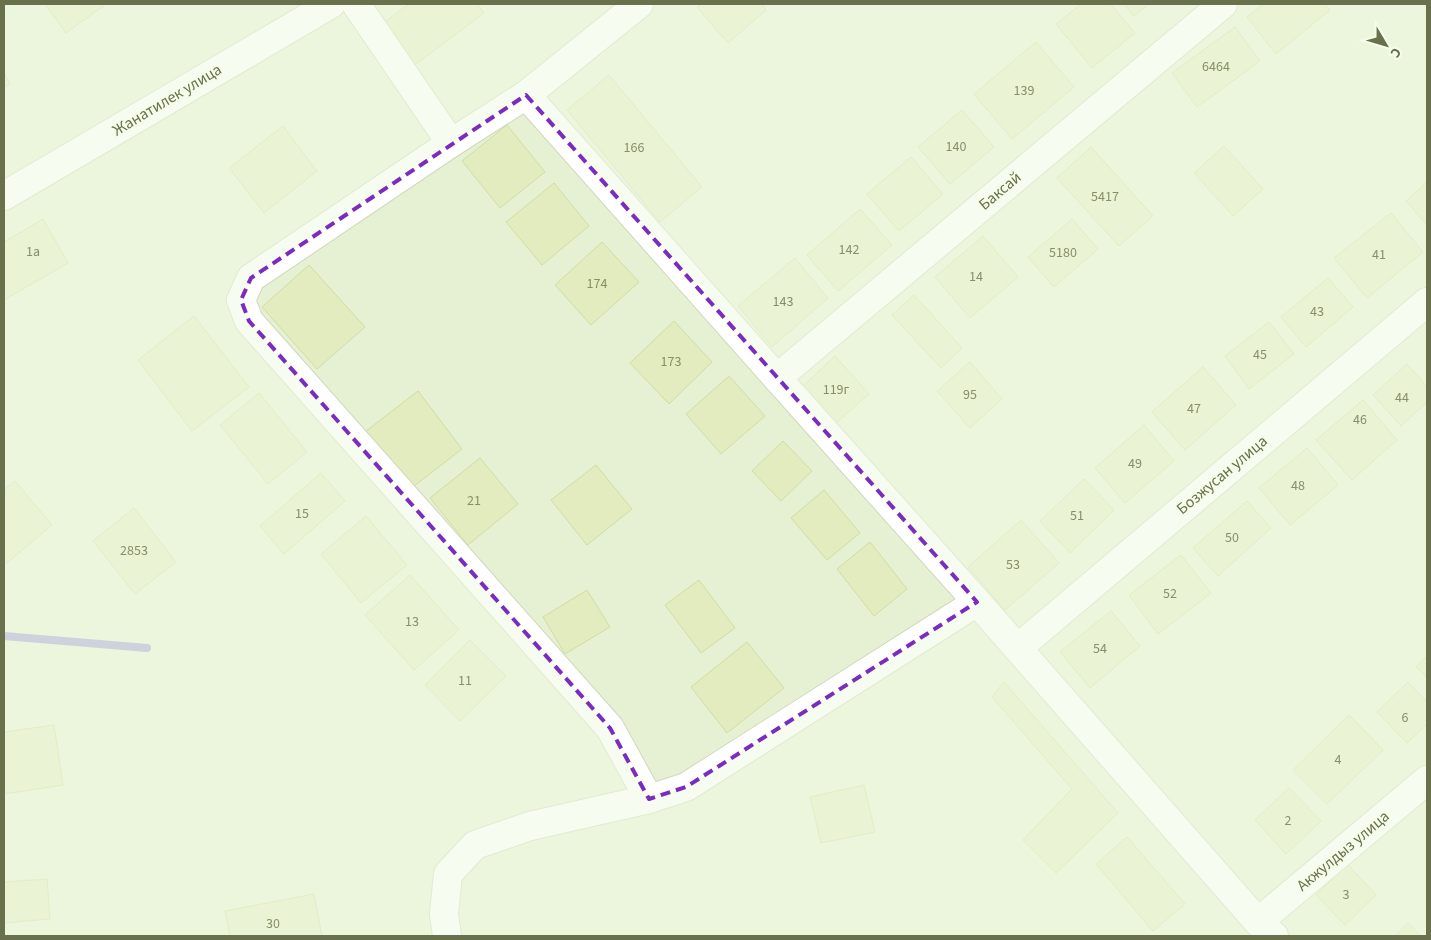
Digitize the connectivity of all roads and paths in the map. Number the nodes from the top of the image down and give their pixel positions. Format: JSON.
{"nodes":[{"id":1,"x":331,"y":4,"type":"edge"},
{"id":2,"x":356,"y":4,"type":"edge"},
{"id":3,"x":639,"y":4,"type":"edge"},
{"id":4,"x":1223,"y":4,"type":"edge"},
{"id":5,"x":526,"y":95,"type":"junction"},
{"id":6,"x":451,"y":143,"type":"junction"},
{"id":7,"x":4,"y":196,"type":"edge"},
{"id":8,"x":1427,"y":302,"type":"edge"},
{"id":9,"x":777,"y":378,"type":"junction"},
{"id":10,"x":978,"y":602,"type":"junction"},
{"id":11,"x":1018,"y":648,"type":"junction"},
{"id":12,"x":1427,"y":780,"type":"edge"},
{"id":13,"x":649,"y":799,"type":"junction"},
{"id":14,"x":1266,"y":929,"type":"edge"},
{"id":15,"x":446,"y":936,"type":"edge"}],
"edges":[{"from":1,"to":7,"type":"street","name":"Жанатилек улица"},
{"from":2,"to":6,"type":"street"},
{"from":3,"to":5,"type":"street"},
{"from":4,"to":9,"type":"street","name":"Баксай"},
{"from":5,"to":6,"type":"street"},
{"from":5,"to":9,"type":"street"},
{"from":6,"to":13,"type":"street"},
{"from":8,"to":11,"type":"street","name":"Бозжусан улица"},
{"from":9,"to":10,"type":"street"},
{"from":10,"to":11,"type":"street"},
{"from":10,"to":13,"type":"street"},
{"from":11,"to":14,"type":"street"},
{"from":12,"to":14,"type":"street","name":"Акжулдыз улица"},
{"from":13,"to":15,"type":"street"}]}
